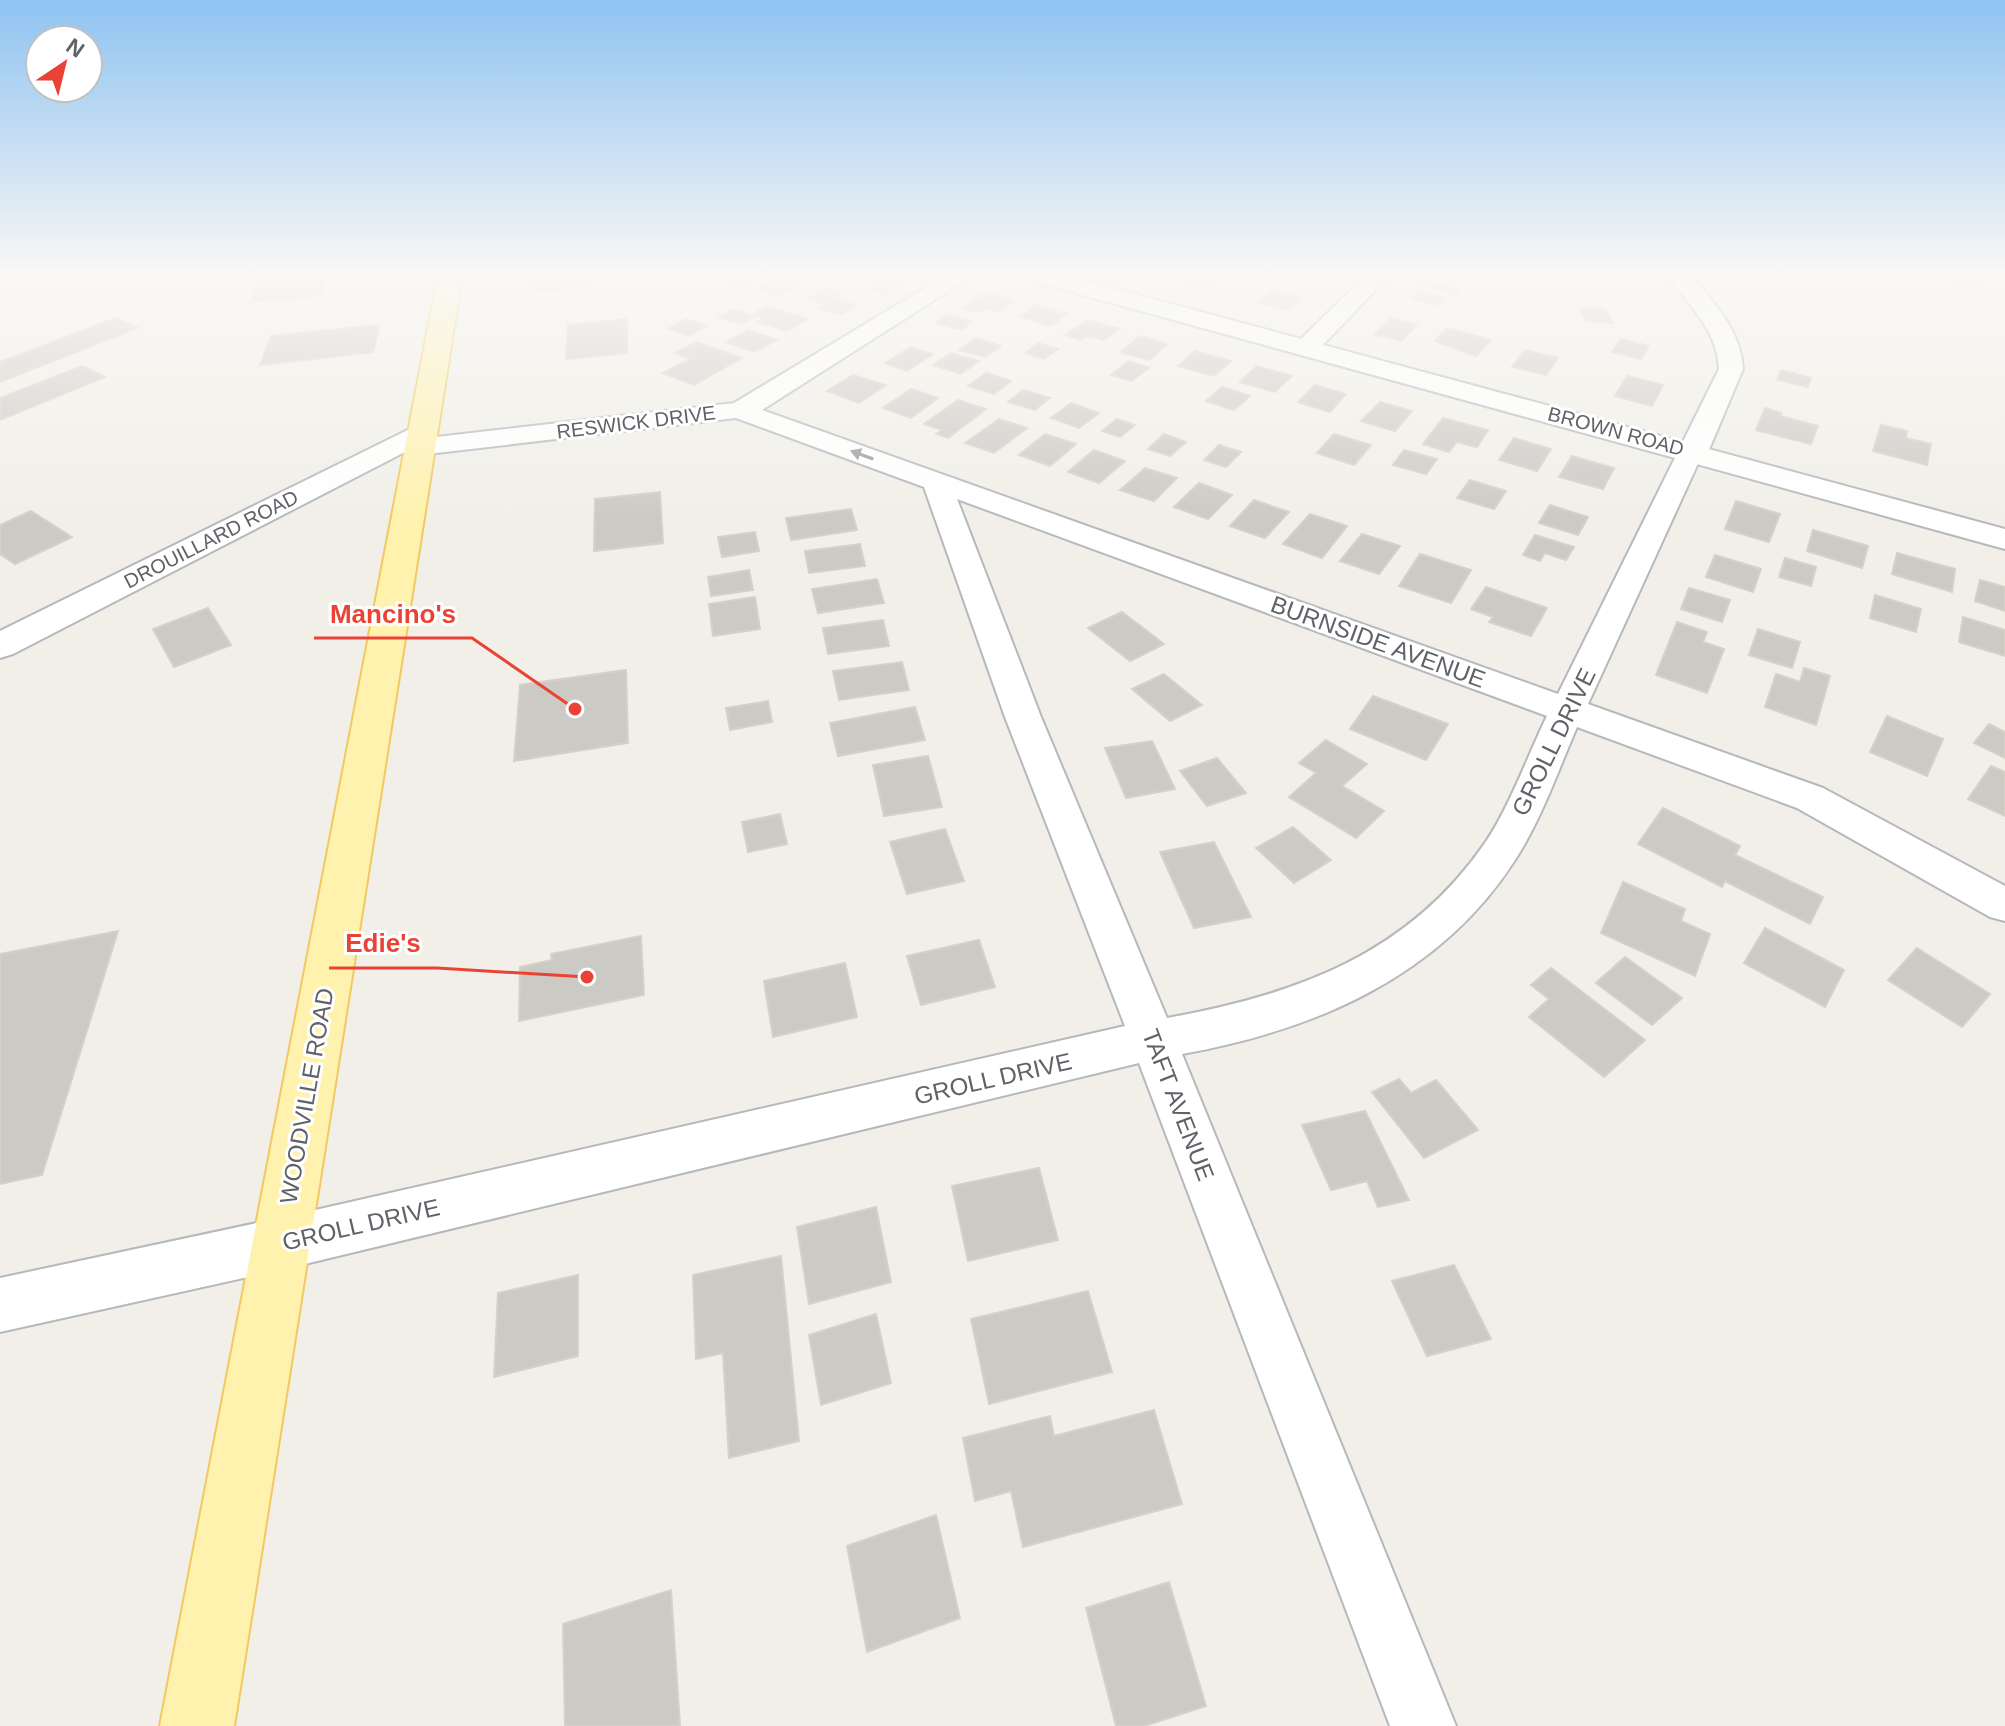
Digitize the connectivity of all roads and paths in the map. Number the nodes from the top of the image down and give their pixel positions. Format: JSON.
{"nodes":[{"id":1,"x":436,"y":357,"type":"edge"},
{"id":2,"x":831,"y":357,"type":"edge"},
{"id":3,"x":1338,"y":357,"type":"edge"},
{"id":4,"x":1731,"y":357,"type":"edge"},
{"id":5,"x":738,"y":410,"type":"junction"},
{"id":6,"x":421,"y":440,"type":"junction"},
{"id":7,"x":1692,"y":451,"type":"junction"},
{"id":8,"x":936,"y":482,"type":"junction"},
{"id":9,"x":2005,"y":539,"type":"edge"},
{"id":10,"x":0,"y":646,"type":"edge"},
{"id":11,"x":1569,"y":712,"type":"junction"},
{"id":12,"x":2005,"y":905,"type":"edge"},
{"id":13,"x":1152,"y":1040,"type":"junction"},
{"id":14,"x":280,"y":1244,"type":"junction"},
{"id":15,"x":0,"y":1305,"type":"edge"},
{"id":16,"x":197,"y":1726,"type":"edge"},
{"id":17,"x":1423,"y":1726,"type":"edge"}],
"edges":[{"from":1,"to":6,"type":"main road","name":"WOODVILLE ROAD"},
{"from":2,"to":5,"type":"street","name":"RESWICK DRIVE"},
{"from":3,"to":7,"type":"street","name":"BROWN ROAD"},
{"from":4,"to":7,"type":"street","name":"GROLL DRIVE"},
{"from":5,"to":6,"type":"street","name":"RESWICK DRIVE"},
{"from":8,"to":5,"type":"street","name":"BURNSIDE AVENUE","one_way":true},
{"from":6,"to":10,"type":"street","name":"DROUILLARD ROAD"},
{"from":6,"to":14,"type":"main road","name":"WOODVILLE ROAD"},
{"from":7,"to":9,"type":"street","name":"BROWN ROAD"},
{"from":7,"to":11,"type":"street","name":"GROLL DRIVE"},
{"from":8,"to":11,"type":"street","name":"BURNSIDE AVENUE"},
{"from":8,"to":13,"type":"street","name":"TAFT AVENUE"},
{"from":11,"to":12,"type":"street","name":"BURNSIDE AVENUE"},
{"from":11,"to":13,"type":"street","name":"GROLL DRIVE"},
{"from":13,"to":14,"type":"street","name":"GROLL DRIVE"},
{"from":13,"to":17,"type":"street","name":"TAFT AVENUE"},
{"from":14,"to":15,"type":"street","name":"GROLL DRIVE"},
{"from":14,"to":16,"type":"main road","name":"WOODVILLE ROAD"}]}
